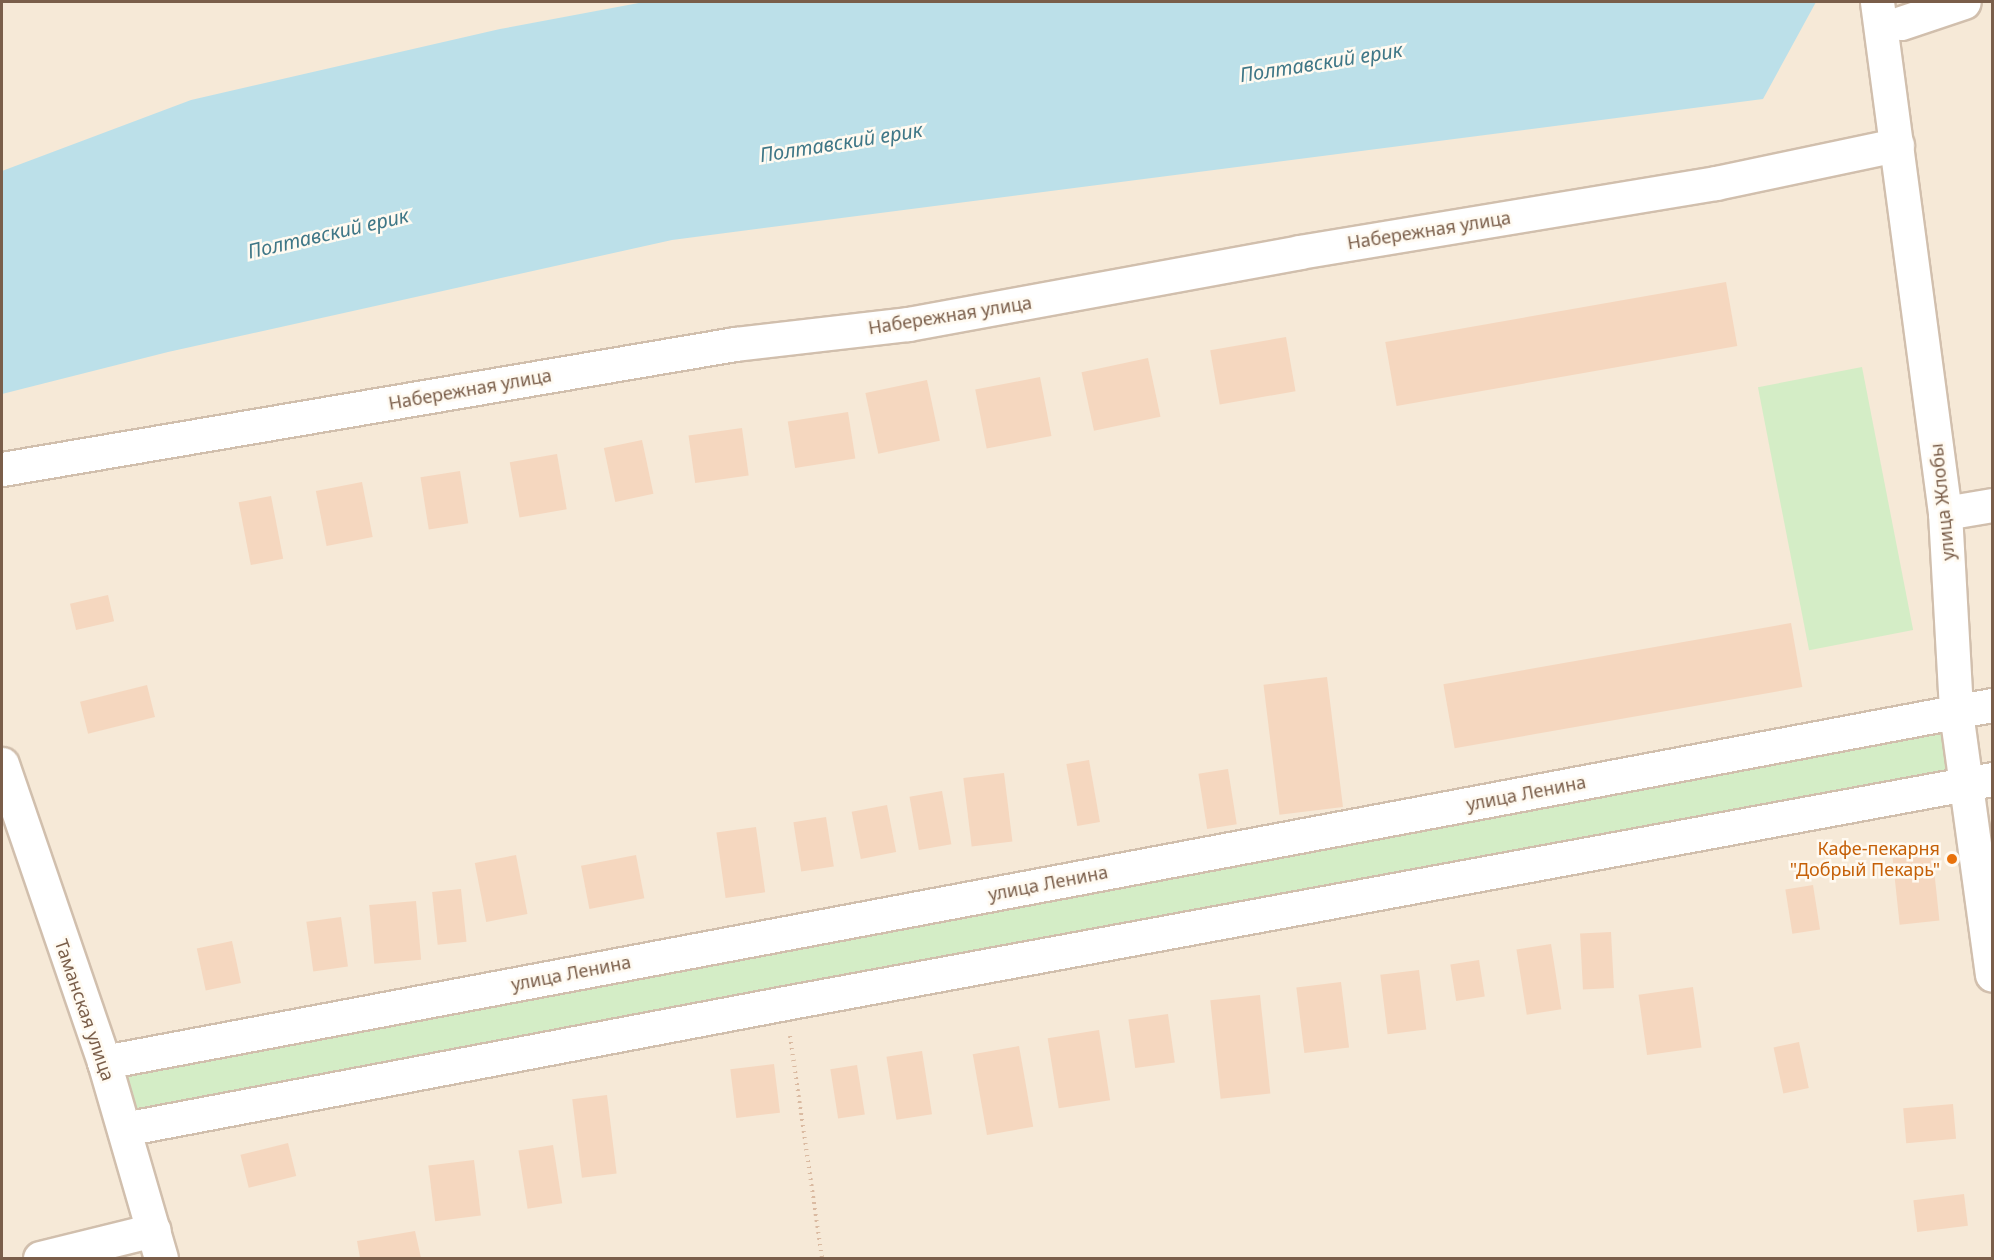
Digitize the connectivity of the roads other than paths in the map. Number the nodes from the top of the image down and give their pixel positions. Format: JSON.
{"nodes":[{"id":1,"x":1964,"y":2,"type":"edge"},
{"id":2,"x":1886,"y":18,"type":"edge"},
{"id":3,"x":1897,"y":145,"type":"junction"},
{"id":4,"x":2,"y":469,"type":"edge"},
{"id":5,"x":1992,"y":505,"type":"edge"},
{"id":6,"x":1945,"y":513,"type":"junction"},
{"id":7,"x":1992,"y":705,"type":"edge"},
{"id":8,"x":1956,"y":712,"type":"junction"},
{"id":9,"x":2,"y":764,"type":"edge"},
{"id":10,"x":1979,"y":782,"type":"edge"},
{"id":11,"x":1992,"y":975,"type":"edge"},
{"id":12,"x":104,"y":1062,"type":"junction"},
{"id":13,"x":124,"y":1129,"type":"junction"},
{"id":14,"x":158,"y":1244,"type":"edge"},
{"id":15,"x":40,"y":1258,"type":"edge"}],
"edges":[{"from":1,"to":2,"type":"street"},
{"from":2,"to":3,"type":"street","name":"улица Жлобы"},
{"from":3,"to":4,"type":"street","name":"Набережная улица"},
{"from":3,"to":6,"type":"street","name":"улица Жлобы"},
{"from":5,"to":6,"type":"street"},
{"from":6,"to":8,"type":"street","name":"улица Жлобы"},
{"from":7,"to":8,"type":"street","name":"улица Ленина"},
{"from":8,"to":10,"type":"street","name":"улица Жлобы"},
{"from":8,"to":12,"type":"street","name":"улица Ленина"},
{"from":9,"to":12,"type":"street","name":"Таманская улица"},
{"from":10,"to":11,"type":"street","name":"улица Жлобы"},
{"from":10,"to":13,"type":"street"},
{"from":12,"to":13,"type":"street","name":"Таманская улица"},
{"from":13,"to":14,"type":"street","name":"Таманская улица"},
{"from":14,"to":15,"type":"street"}]}
